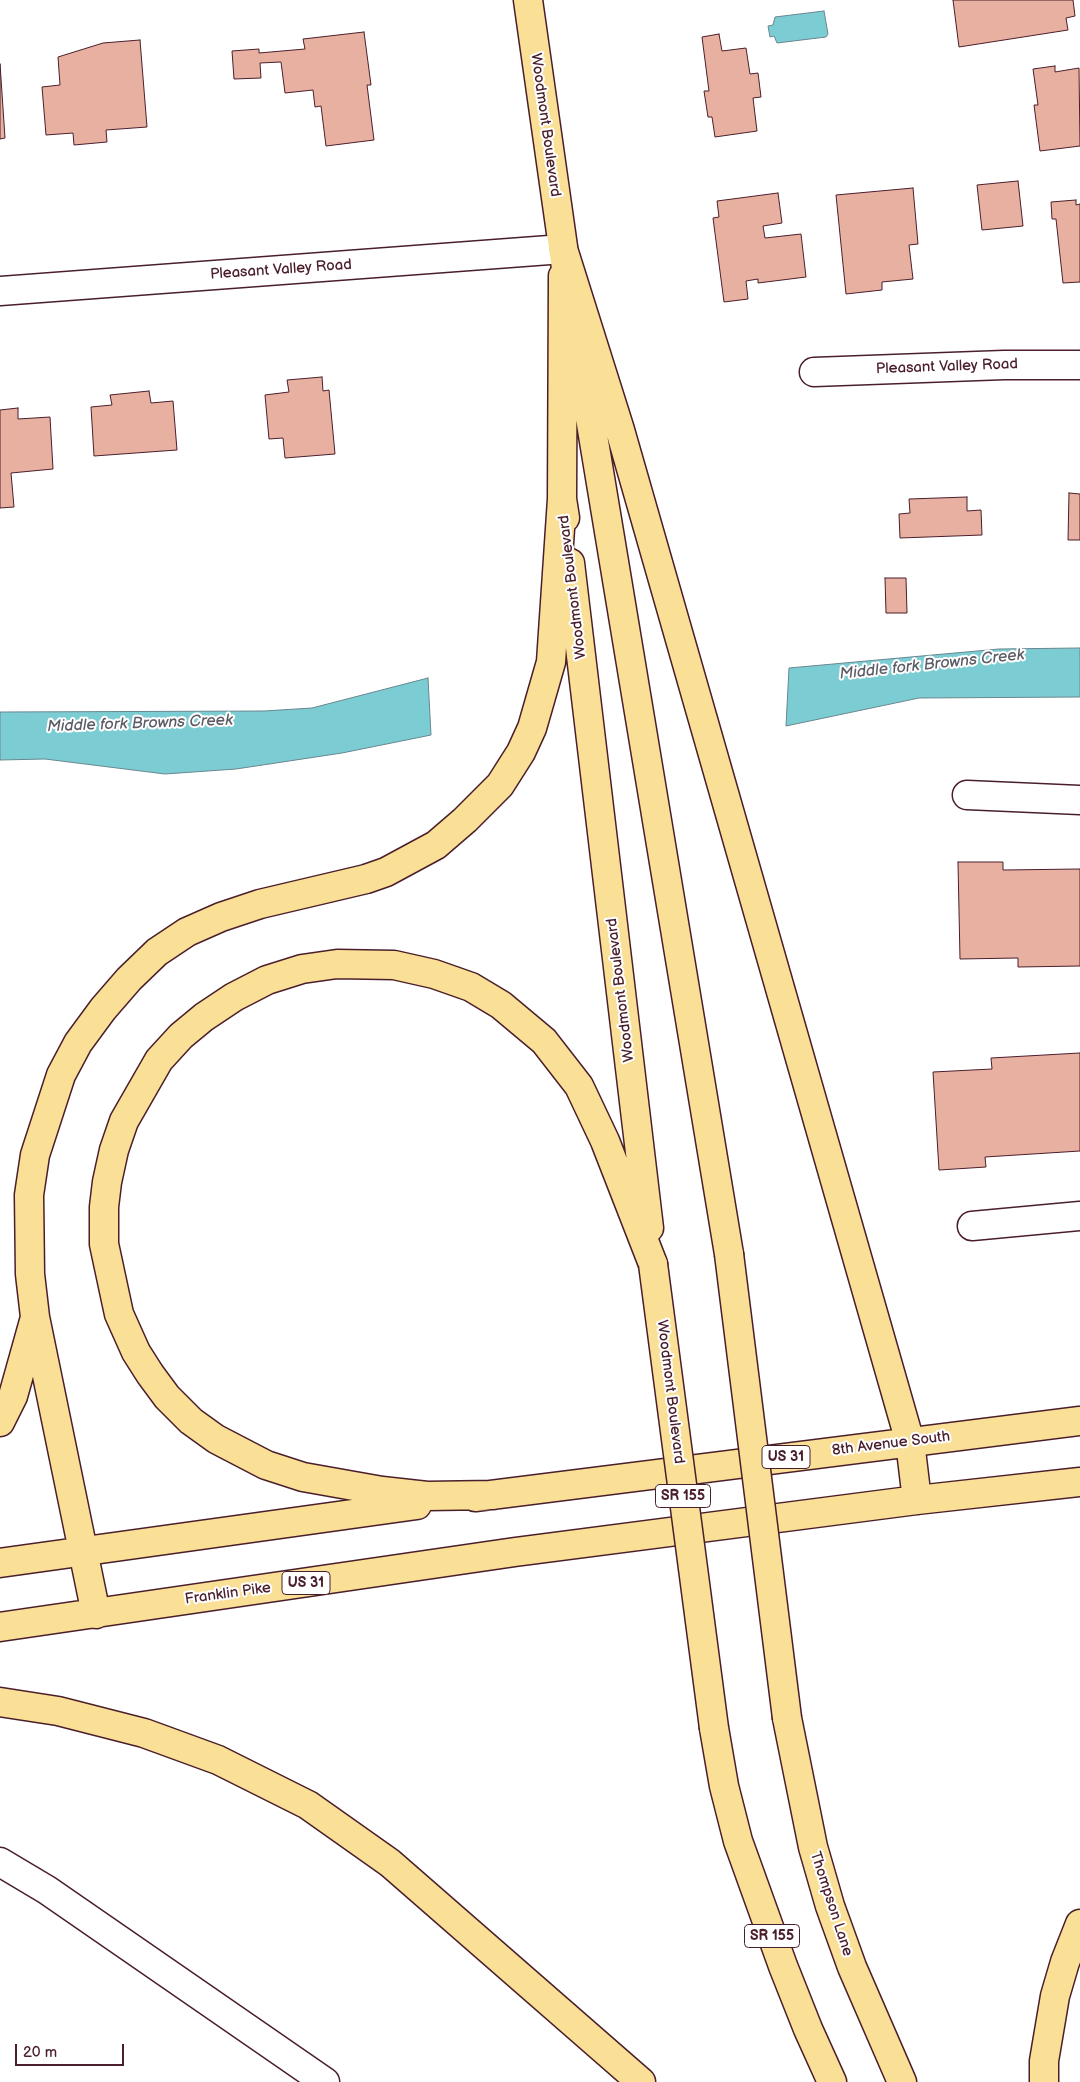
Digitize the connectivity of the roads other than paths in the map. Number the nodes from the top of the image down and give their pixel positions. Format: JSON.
{"nodes":[{"id":1,"x":528,"y":0,"type":"edge"},
{"id":2,"x":563,"y":249,"type":"junction"},
{"id":3,"x":0,"y":291,"type":"edge"},
{"id":4,"x":1080,"y":365,"type":"edge"},
{"id":5,"x":814,"y":372,"type":"dead end"},
{"id":6,"x":562,"y":499,"type":"junction"},
{"id":7,"x":967,"y":795,"type":"dead end"},
{"id":8,"x":1080,"y":800,"type":"edge"},
{"id":9,"x":1080,"y":1216,"type":"edge"},
{"id":10,"x":972,"y":1226,"type":"dead end"},
{"id":11,"x":653,"y":1264,"type":"junction"},
{"id":12,"x":35,"y":1317,"type":"junction"},
{"id":13,"x":1080,"y":1420,"type":"edge"},
{"id":14,"x":0,"y":1422,"type":"edge"},
{"id":15,"x":910,"y":1442,"type":"junction"},
{"id":16,"x":1080,"y":1482,"type":"edge"},
{"id":17,"x":493,"y":1495,"type":"junction"},
{"id":18,"x":917,"y":1500,"type":"junction"},
{"id":19,"x":84,"y":1551,"type":"junction"},
{"id":20,"x":0,"y":1563,"type":"edge"},
{"id":21,"x":96,"y":1614,"type":"junction"},
{"id":22,"x":0,"y":1627,"type":"edge"},
{"id":23,"x":0,"y":1702,"type":"edge"},
{"id":24,"x":787,"y":1718,"type":"joint"},
{"id":25,"x":0,"y":1862,"type":"edge"},
{"id":26,"x":1080,"y":1924,"type":"edge"},
{"id":27,"x":325,"y":2082,"type":"edge"},
{"id":28,"x":642,"y":2082,"type":"edge"},
{"id":29,"x":832,"y":2082,"type":"edge"},
{"id":30,"x":902,"y":2082,"type":"edge"},
{"id":31,"x":1044,"y":2082,"type":"edge"}],
"edges":[{"from":1,"to":2,"type":"main road","name":"Woodmont Boulevard"},
{"from":2,"to":3,"type":"street","name":"Pleasant Valley Road"},
{"from":2,"to":6,"type":"main road","name":"Woodmont Boulevard"},
{"from":2,"to":15,"type":"main road"},
{"from":2,"to":24,"type":"main road","name":"Woodmont Boulevard","bridge":true},
{"from":4,"to":5,"type":"street","name":"Pleasant Valley Road"},
{"from":6,"to":11,"type":"main road","name":"Woodmont Boulevard"},
{"from":6,"to":12,"type":"main road"},
{"from":7,"to":8,"type":"street"},
{"from":9,"to":10,"type":"street"},
{"from":11,"to":17,"type":"main road"},
{"from":11,"to":29,"type":"main road","name":"Woodmont Boulevard","number":"SR 155","bridge":true},
{"from":12,"to":14,"type":"main road"},
{"from":12,"to":19,"type":"main road"},
{"from":13,"to":15,"type":"main road","name":"8th Avenue South","number":"US 31"},
{"from":15,"to":17,"type":"main road","name":"8th Avenue South","number":"US 31"},
{"from":15,"to":18,"type":"main road"},
{"from":16,"to":18,"type":"main road","number":"US 31"},
{"from":17,"to":19,"type":"main road","number":"US 31"},
{"from":18,"to":21,"type":"main road","name":"Franklin Pike","number":"US 31"},
{"from":19,"to":20,"type":"main road","number":"US 31"},
{"from":19,"to":21,"type":"main road"},
{"from":21,"to":22,"type":"main road","name":"Franklin Pike","number":"US 31"},
{"from":23,"to":28,"type":"main road"},
{"from":24,"to":30,"type":"main road","name":"Thompson Lane"},
{"from":25,"to":27,"type":"street"},
{"from":26,"to":31,"type":"main road"}]}
